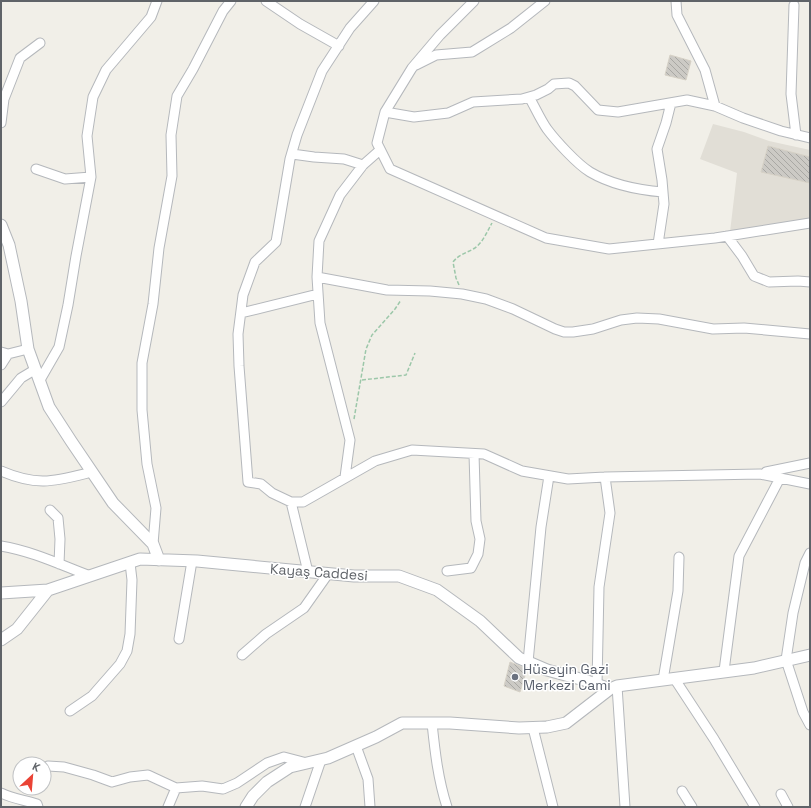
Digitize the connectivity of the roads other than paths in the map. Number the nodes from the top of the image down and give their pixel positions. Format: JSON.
{"nodes":[{"id":1,"x":157,"y":1,"type":"edge"},
{"id":2,"x":230,"y":1,"type":"edge"},
{"id":3,"x":266,"y":1,"type":"edge"},
{"id":4,"x":374,"y":1,"type":"edge"},
{"id":5,"x":474,"y":1,"type":"edge"},
{"id":6,"x":545,"y":1,"type":"edge"},
{"id":7,"x":676,"y":1,"type":"edge"},
{"id":8,"x":794,"y":5,"type":"dead end"},
{"id":9,"x":40,"y":43,"type":"dead end"},
{"id":10,"x":339,"y":46,"type":"junction"},
{"id":11,"x":412,"y":68,"type":"junction"},
{"id":12,"x":529,"y":97,"type":"junction"},
{"id":13,"x":671,"y":103,"type":"junction"},
{"id":14,"x":715,"y":106,"type":"junction"},
{"id":15,"x":385,"y":112,"type":"junction"},
{"id":16,"x":1,"y":123,"type":"edge"},
{"id":17,"x":796,"y":135,"type":"junction"},
{"id":18,"x":810,"y":138,"type":"edge"},
{"id":19,"x":380,"y":150,"type":"junction"},
{"id":20,"x":292,"y":154,"type":"junction"},
{"id":21,"x":363,"y":165,"type":"junction"},
{"id":22,"x":36,"y":169,"type":"dead end"},
{"id":23,"x":91,"y":177,"type":"junction"},
{"id":24,"x":663,"y":192,"type":"junction"},
{"id":25,"x":810,"y":224,"type":"edge"},
{"id":26,"x":1,"y":225,"type":"edge"},
{"id":27,"x":727,"y":236,"type":"junction"},
{"id":28,"x":658,"y":244,"type":"junction"},
{"id":29,"x":317,"y":277,"type":"junction"},
{"id":30,"x":810,"y":282,"type":"edge"},
{"id":31,"x":318,"y":294,"type":"junction"},
{"id":32,"x":241,"y":313,"type":"junction"},
{"id":33,"x":810,"y":334,"type":"edge"},
{"id":34,"x":28,"y":349,"type":"junction"},
{"id":35,"x":4,"y":353,"type":"edge"},
{"id":36,"x":1,"y":365,"type":"edge"},
{"id":37,"x":38,"y":375,"type":"junction"},
{"id":38,"x":1,"y":402,"type":"edge"},
{"id":39,"x":474,"y":454,"type":"junction"},
{"id":40,"x":810,"y":463,"type":"edge"},
{"id":41,"x":1,"y":471,"type":"edge"},
{"id":42,"x":92,"y":472,"type":"junction"},
{"id":43,"x":760,"y":474,"type":"junction"},
{"id":44,"x":549,"y":476,"type":"junction"},
{"id":45,"x":345,"y":477,"type":"junction"},
{"id":46,"x":605,"y":477,"type":"junction"},
{"id":47,"x":780,"y":478,"type":"junction"},
{"id":48,"x":810,"y":484,"type":"edge"},
{"id":49,"x":291,"y":502,"type":"junction"},
{"id":50,"x":50,"y":510,"type":"dead end"},
{"id":51,"x":153,"y":544,"type":"junction"},
{"id":52,"x":1,"y":546,"type":"edge"},
{"id":53,"x":810,"y":553,"type":"edge"},
{"id":54,"x":678,"y":557,"type":"dead end"},
{"id":55,"x":159,"y":560,"type":"junction"},
{"id":56,"x":192,"y":561,"type":"junction"},
{"id":57,"x":130,"y":563,"type":"junction"},
{"id":58,"x":58,"y":564,"type":"junction"},
{"id":59,"x":447,"y":571,"type":"dead end"},
{"id":60,"x":308,"y":572,"type":"junction"},
{"id":61,"x":328,"y":574,"type":"junction"},
{"id":62,"x":90,"y":576,"type":"junction"},
{"id":63,"x":48,"y":590,"type":"junction"},
{"id":64,"x":1,"y":593,"type":"edge"},
{"id":65,"x":179,"y":639,"type":"dead end"},
{"id":66,"x":1,"y":640,"type":"edge"},
{"id":67,"x":242,"y":655,"type":"dead end"},
{"id":68,"x":810,"y":655,"type":"edge"},
{"id":69,"x":786,"y":660,"type":"junction"},
{"id":70,"x":528,"y":662,"type":"junction"},
{"id":71,"x":724,"y":672,"type":"junction"},
{"id":72,"x":668,"y":679,"type":"junction"},
{"id":73,"x":597,"y":685,"type":"junction"},
{"id":74,"x":614,"y":688,"type":"junction"},
{"id":75,"x":70,"y":711,"type":"dead end"},
{"id":76,"x":432,"y":723,"type":"junction"},
{"id":77,"x":810,"y":724,"type":"edge"},
{"id":78,"x":533,"y":728,"type":"junction"},
{"id":79,"x":356,"y":746,"type":"junction"},
{"id":80,"x":321,"y":760,"type":"junction"},
{"id":81,"x":308,"y":763,"type":"junction"},
{"id":82,"x":52,"y":766,"type":"edge"},
{"id":83,"x":176,"y":788,"type":"junction"},
{"id":84,"x":682,"y":791,"type":"dead end"},
{"id":85,"x":1,"y":793,"type":"edge"},
{"id":86,"x":781,"y":794,"type":"dead end"},
{"id":87,"x":38,"y":807,"type":"edge"},
{"id":88,"x":168,"y":807,"type":"edge"},
{"id":89,"x":246,"y":807,"type":"edge"},
{"id":90,"x":306,"y":807,"type":"edge"},
{"id":91,"x":370,"y":807,"type":"edge"},
{"id":92,"x":447,"y":807,"type":"edge"},
{"id":93,"x":553,"y":807,"type":"edge"},
{"id":94,"x":625,"y":807,"type":"edge"},
{"id":95,"x":692,"y":807,"type":"edge"},
{"id":96,"x":755,"y":807,"type":"edge"},
{"id":97,"x":788,"y":807,"type":"edge"}],
"edges":[{"from":1,"to":23,"type":"street"},
{"from":2,"to":51,"type":"street"},
{"from":3,"to":10,"type":"street"},
{"from":4,"to":10,"type":"street"},
{"from":5,"to":11,"type":"street"},
{"from":6,"to":11,"type":"street"},
{"from":7,"to":14,"type":"street"},
{"from":8,"to":17,"type":"street"},
{"from":9,"to":16,"type":"street"},
{"from":10,"to":20,"type":"street"},
{"from":11,"to":15,"type":"street"},
{"from":12,"to":13,"type":"street"},
{"from":12,"to":15,"type":"street"},
{"from":12,"to":24,"type":"street"},
{"from":13,"to":14,"type":"street"},
{"from":13,"to":24,"type":"street"},
{"from":14,"to":17,"type":"street"},
{"from":15,"to":19,"type":"street"},
{"from":17,"to":18,"type":"street"},
{"from":19,"to":21,"type":"street"},
{"from":19,"to":28,"type":"street"},
{"from":20,"to":21,"type":"street"},
{"from":20,"to":32,"type":"street"},
{"from":21,"to":29,"type":"street"},
{"from":22,"to":23,"type":"street"},
{"from":23,"to":37,"type":"street"},
{"from":24,"to":28,"type":"street"},
{"from":25,"to":27,"type":"street"},
{"from":26,"to":34,"type":"street"},
{"from":27,"to":28,"type":"street"},
{"from":27,"to":30,"type":"street"},
{"from":29,"to":31,"type":"street"},
{"from":29,"to":33,"type":"street"},
{"from":31,"to":32,"type":"street"},
{"from":31,"to":45,"type":"street"},
{"from":32,"to":49,"type":"street"},
{"from":34,"to":35,"type":"street"},
{"from":34,"to":37,"type":"street"},
{"from":35,"to":36,"type":"street"},
{"from":37,"to":38,"type":"street"},
{"from":37,"to":42,"type":"street"},
{"from":39,"to":44,"type":"street"},
{"from":39,"to":45,"type":"street"},
{"from":39,"to":59,"type":"street"},
{"from":40,"to":43,"type":"street"},
{"from":41,"to":42,"type":"street"},
{"from":42,"to":51,"type":"street"},
{"from":43,"to":46,"type":"street"},
{"from":43,"to":47,"type":"street"},
{"from":44,"to":46,"type":"street"},
{"from":44,"to":70,"type":"street"},
{"from":45,"to":49,"type":"street"},
{"from":46,"to":73,"type":"street"},
{"from":47,"to":48,"type":"street"},
{"from":47,"to":71,"type":"street"},
{"from":49,"to":60,"type":"street"},
{"from":50,"to":58,"type":"street"},
{"from":51,"to":55,"type":"street"},
{"from":52,"to":58,"type":"street"},
{"from":53,"to":69,"type":"street"},
{"from":54,"to":72,"type":"street"},
{"from":55,"to":56,"type":"street","name":"Kayaş Caddesi"},
{"from":55,"to":57,"type":"street","name":"Kayaş Caddesi"},
{"from":56,"to":60,"type":"street","name":"Kayaş Caddesi"},
{"from":56,"to":65,"type":"street"},
{"from":57,"to":62,"type":"street","name":"Kayaş Caddesi"},
{"from":57,"to":75,"type":"street"},
{"from":58,"to":62,"type":"street"},
{"from":60,"to":61,"type":"street","name":"Kayaş Caddesi"},
{"from":61,"to":67,"type":"street"},
{"from":61,"to":70,"type":"street","name":"Kayaş Caddesi"},
{"from":62,"to":63,"type":"street","name":"Kayaş Caddesi"},
{"from":63,"to":64,"type":"street","name":"Kayaş Caddesi"},
{"from":63,"to":66,"type":"street"},
{"from":68,"to":69,"type":"street"},
{"from":69,"to":71,"type":"street"},
{"from":69,"to":77,"type":"street"},
{"from":70,"to":73,"type":"street","name":"Kayaş Caddesi"},
{"from":71,"to":72,"type":"street"},
{"from":72,"to":74,"type":"street"},
{"from":72,"to":96,"type":"street"},
{"from":73,"to":74,"type":"street","name":"Kayaş Caddesi"},
{"from":74,"to":78,"type":"street"},
{"from":74,"to":94,"type":"street"},
{"from":76,"to":78,"type":"street"},
{"from":76,"to":79,"type":"street"},
{"from":76,"to":92,"type":"street"},
{"from":78,"to":93,"type":"street"},
{"from":79,"to":80,"type":"street"},
{"from":79,"to":91,"type":"street"},
{"from":80,"to":81,"type":"street"},
{"from":80,"to":90,"type":"street"},
{"from":81,"to":83,"type":"street"},
{"from":81,"to":89,"type":"street"},
{"from":82,"to":83,"type":"street"},
{"from":83,"to":88,"type":"street"},
{"from":84,"to":95,"type":"street"},
{"from":85,"to":87,"type":"street"},
{"from":86,"to":97,"type":"street"}]}
